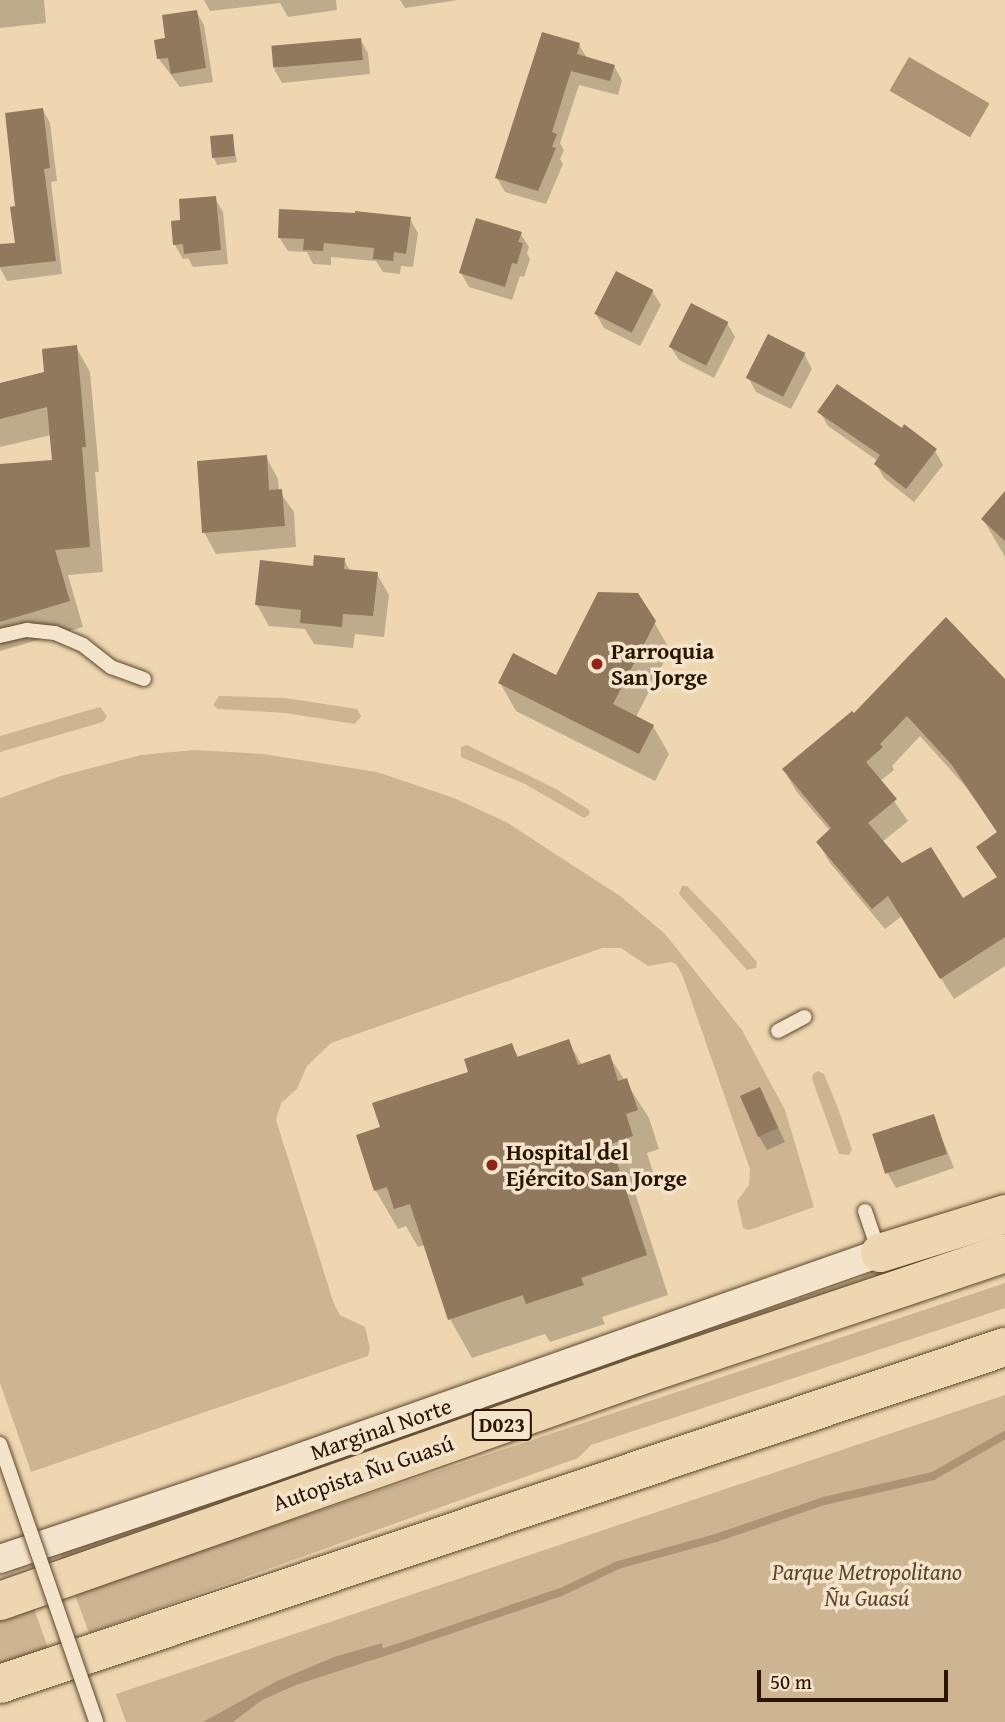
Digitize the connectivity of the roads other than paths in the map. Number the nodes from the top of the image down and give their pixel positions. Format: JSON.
{"nodes":[{"id":1,"x":0,"y":636,"type":"edge"},
{"id":2,"x":144,"y":679,"type":"dead end"},
{"id":3,"x":804,"y":1017,"type":"dead end"},
{"id":4,"x":778,"y":1031,"type":"dead end"},
{"id":5,"x":865,"y":1211,"type":"dead end"},
{"id":6,"x":1005,"y":1214,"type":"edge"},
{"id":7,"x":880,"y":1253,"type":"junction"},
{"id":8,"x":1005,"y":1253,"type":"edge"},
{"id":9,"x":1005,"y":1346,"type":"edge"},
{"id":10,"x":0,"y":1444,"type":"edge"},
{"id":11,"x":0,"y":1559,"type":"edge"},
{"id":12,"x":0,"y":1601,"type":"edge"},
{"id":13,"x":0,"y":1684,"type":"edge"},
{"id":14,"x":96,"y":1722,"type":"edge"}],
"edges":[{"from":1,"to":2,"type":"lane"},
{"from":3,"to":4,"type":"lane"},
{"from":5,"to":7,"type":"lane"},
{"from":6,"to":7,"type":"highway"},
{"from":7,"to":11,"type":"street","name":"Marginal Norte"},
{"from":8,"to":12,"type":"highway","name":"Autopista Ñu Guasú","number":"D023"},
{"from":9,"to":13,"type":"highway"},
{"from":10,"to":14,"type":"lane","bridge":true}]}
